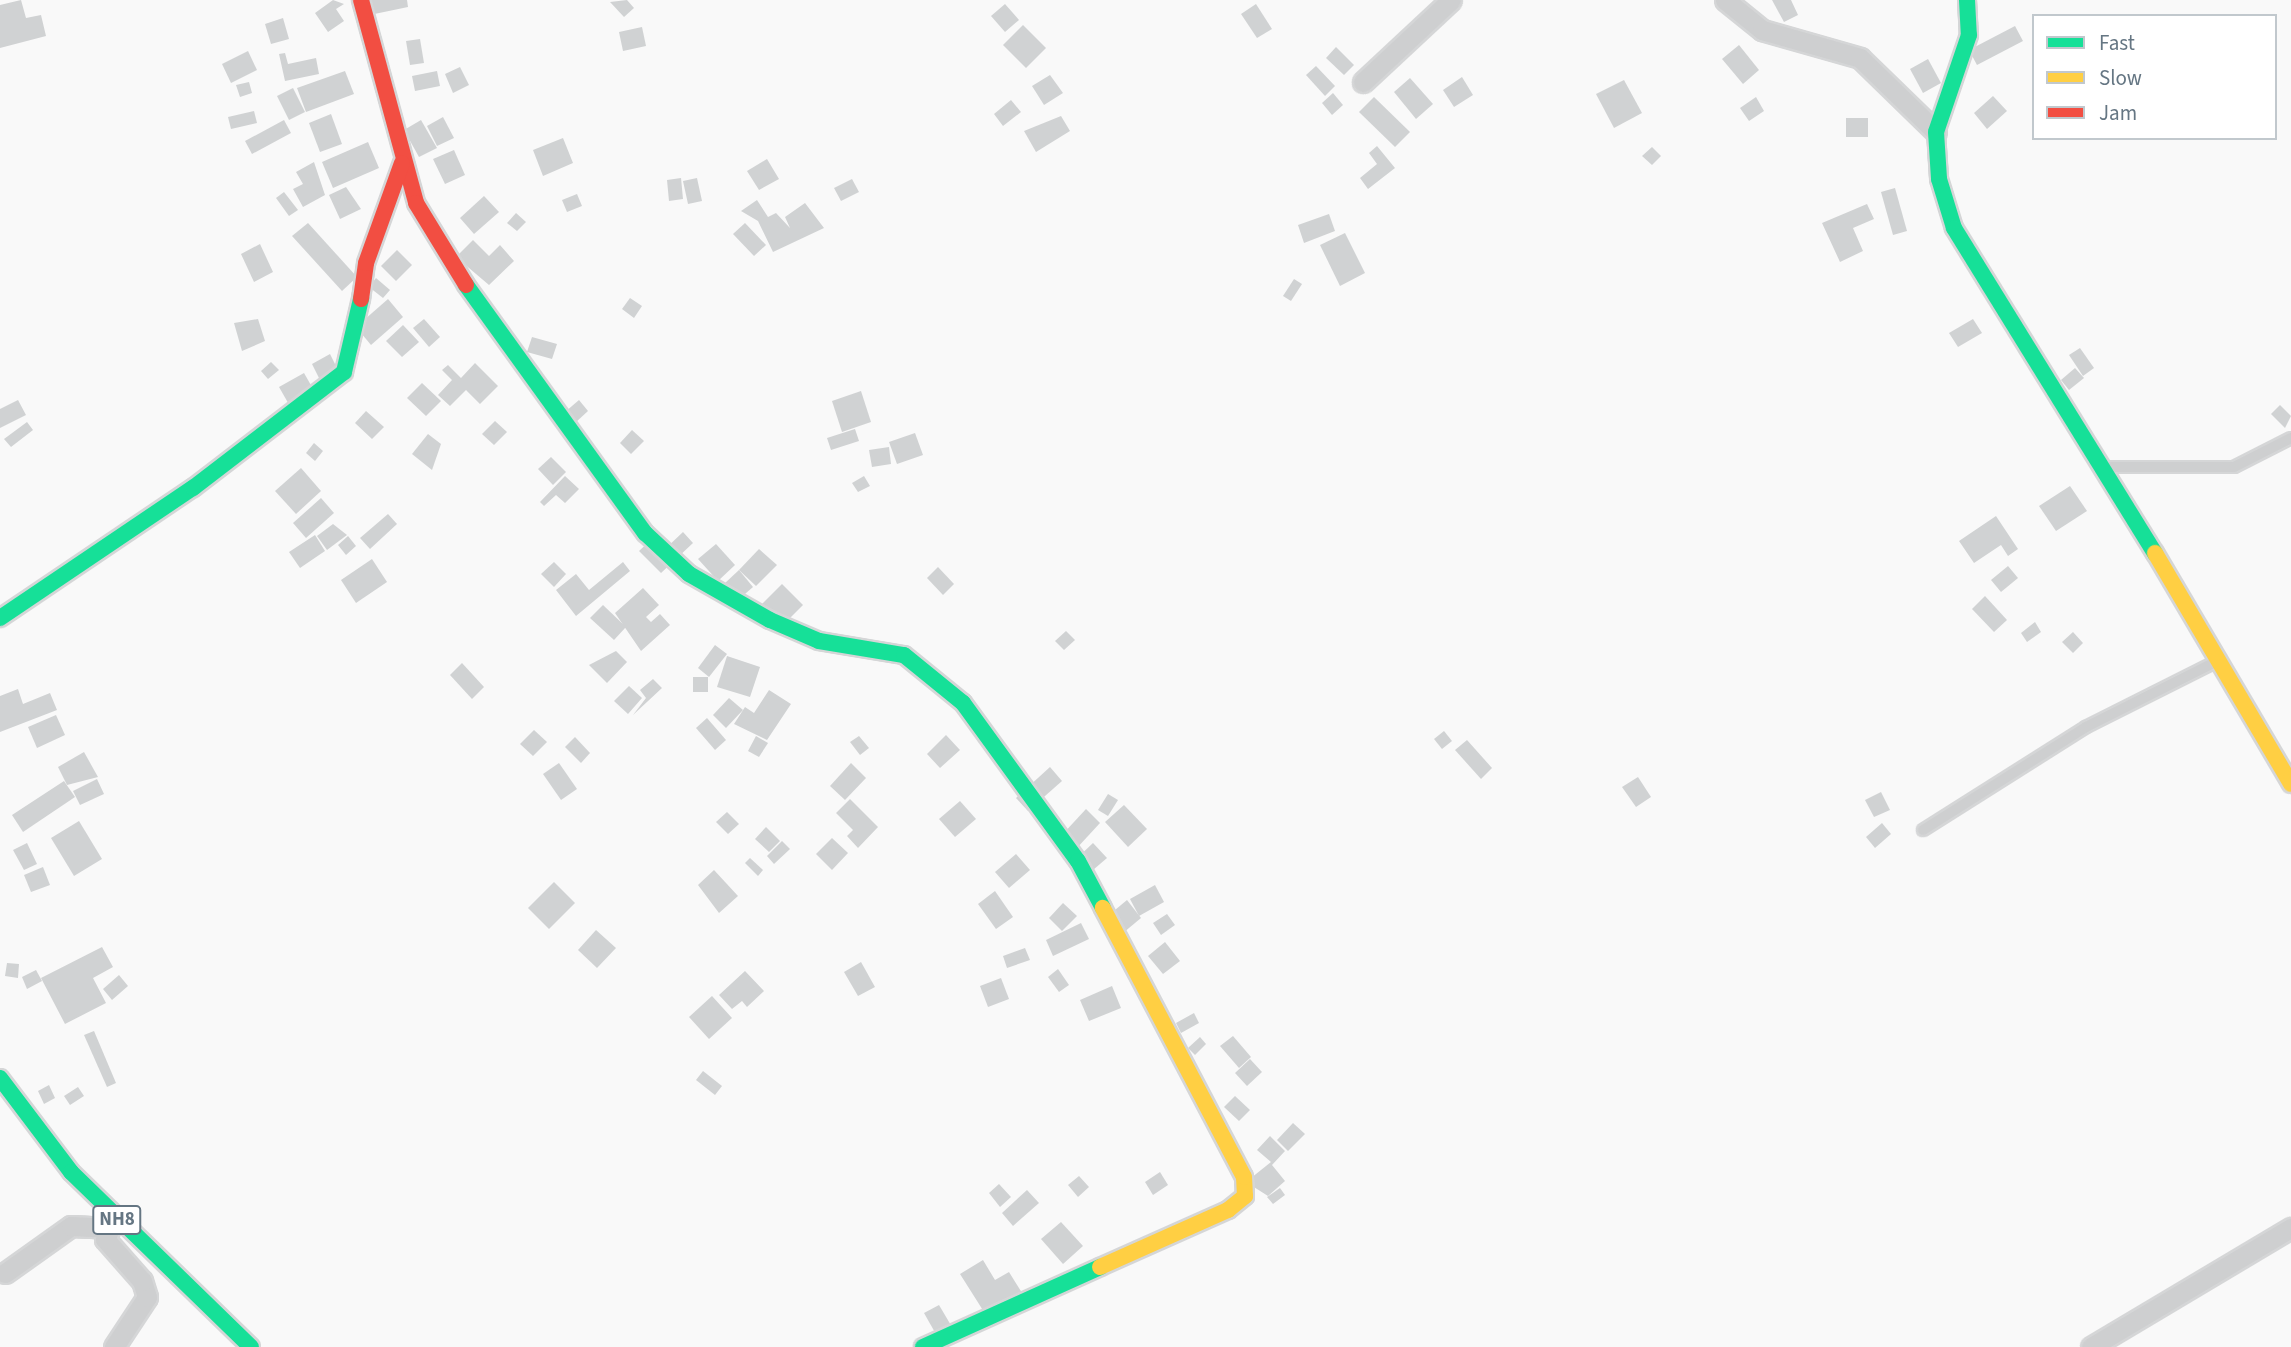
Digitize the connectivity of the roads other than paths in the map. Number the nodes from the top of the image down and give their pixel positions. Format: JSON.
{"nodes":[{"id":1,"x":361,"y":0,"type":"edge"},
{"id":2,"x":1451,"y":0,"type":"edge"},
{"id":3,"x":1724,"y":0,"type":"edge"},
{"id":4,"x":1967,"y":0,"type":"edge"},
{"id":5,"x":1363,"y":82,"type":"dead end"},
{"id":6,"x":1936,"y":132,"type":"junction"},
{"id":7,"x":402,"y":163,"type":"junction"},
{"id":8,"x":2291,"y":438,"type":"edge"},
{"id":9,"x":2104,"y":467,"type":"junction"},
{"id":10,"x":0,"y":618,"type":"edge"},
{"id":11,"x":2218,"y":661,"type":"junction"},
{"id":12,"x":2291,"y":784,"type":"edge"},
{"id":13,"x":1923,"y":830,"type":"dead end"},
{"id":14,"x":0,"y":1078,"type":"edge"},
{"id":15,"x":111,"y":1223,"type":"junction"},
{"id":16,"x":2291,"y":1228,"type":"edge"},
{"id":17,"x":5,"y":1273,"type":"dead end"},
{"id":18,"x":114,"y":1347,"type":"edge"},
{"id":19,"x":251,"y":1347,"type":"edge"},
{"id":20,"x":923,"y":1347,"type":"edge"},
{"id":21,"x":2091,"y":1347,"type":"edge"}],
"edges":[{"from":1,"to":7,"type":"main road"},
{"from":2,"to":5,"type":"street"},
{"from":3,"to":6,"type":"street"},
{"from":4,"to":6,"type":"main road"},
{"from":6,"to":9,"type":"main road"},
{"from":7,"to":10,"type":"main road"},
{"from":7,"to":20,"type":"main road"},
{"from":8,"to":9,"type":"lane"},
{"from":9,"to":11,"type":"main road"},
{"from":11,"to":12,"type":"main road"},
{"from":11,"to":13,"type":"lane"},
{"from":14,"to":15,"type":"main road","number":"NH8"},
{"from":15,"to":17,"type":"street"},
{"from":15,"to":18,"type":"street"},
{"from":15,"to":19,"type":"main road","number":"NH8"},
{"from":16,"to":21,"type":"street"}]}
